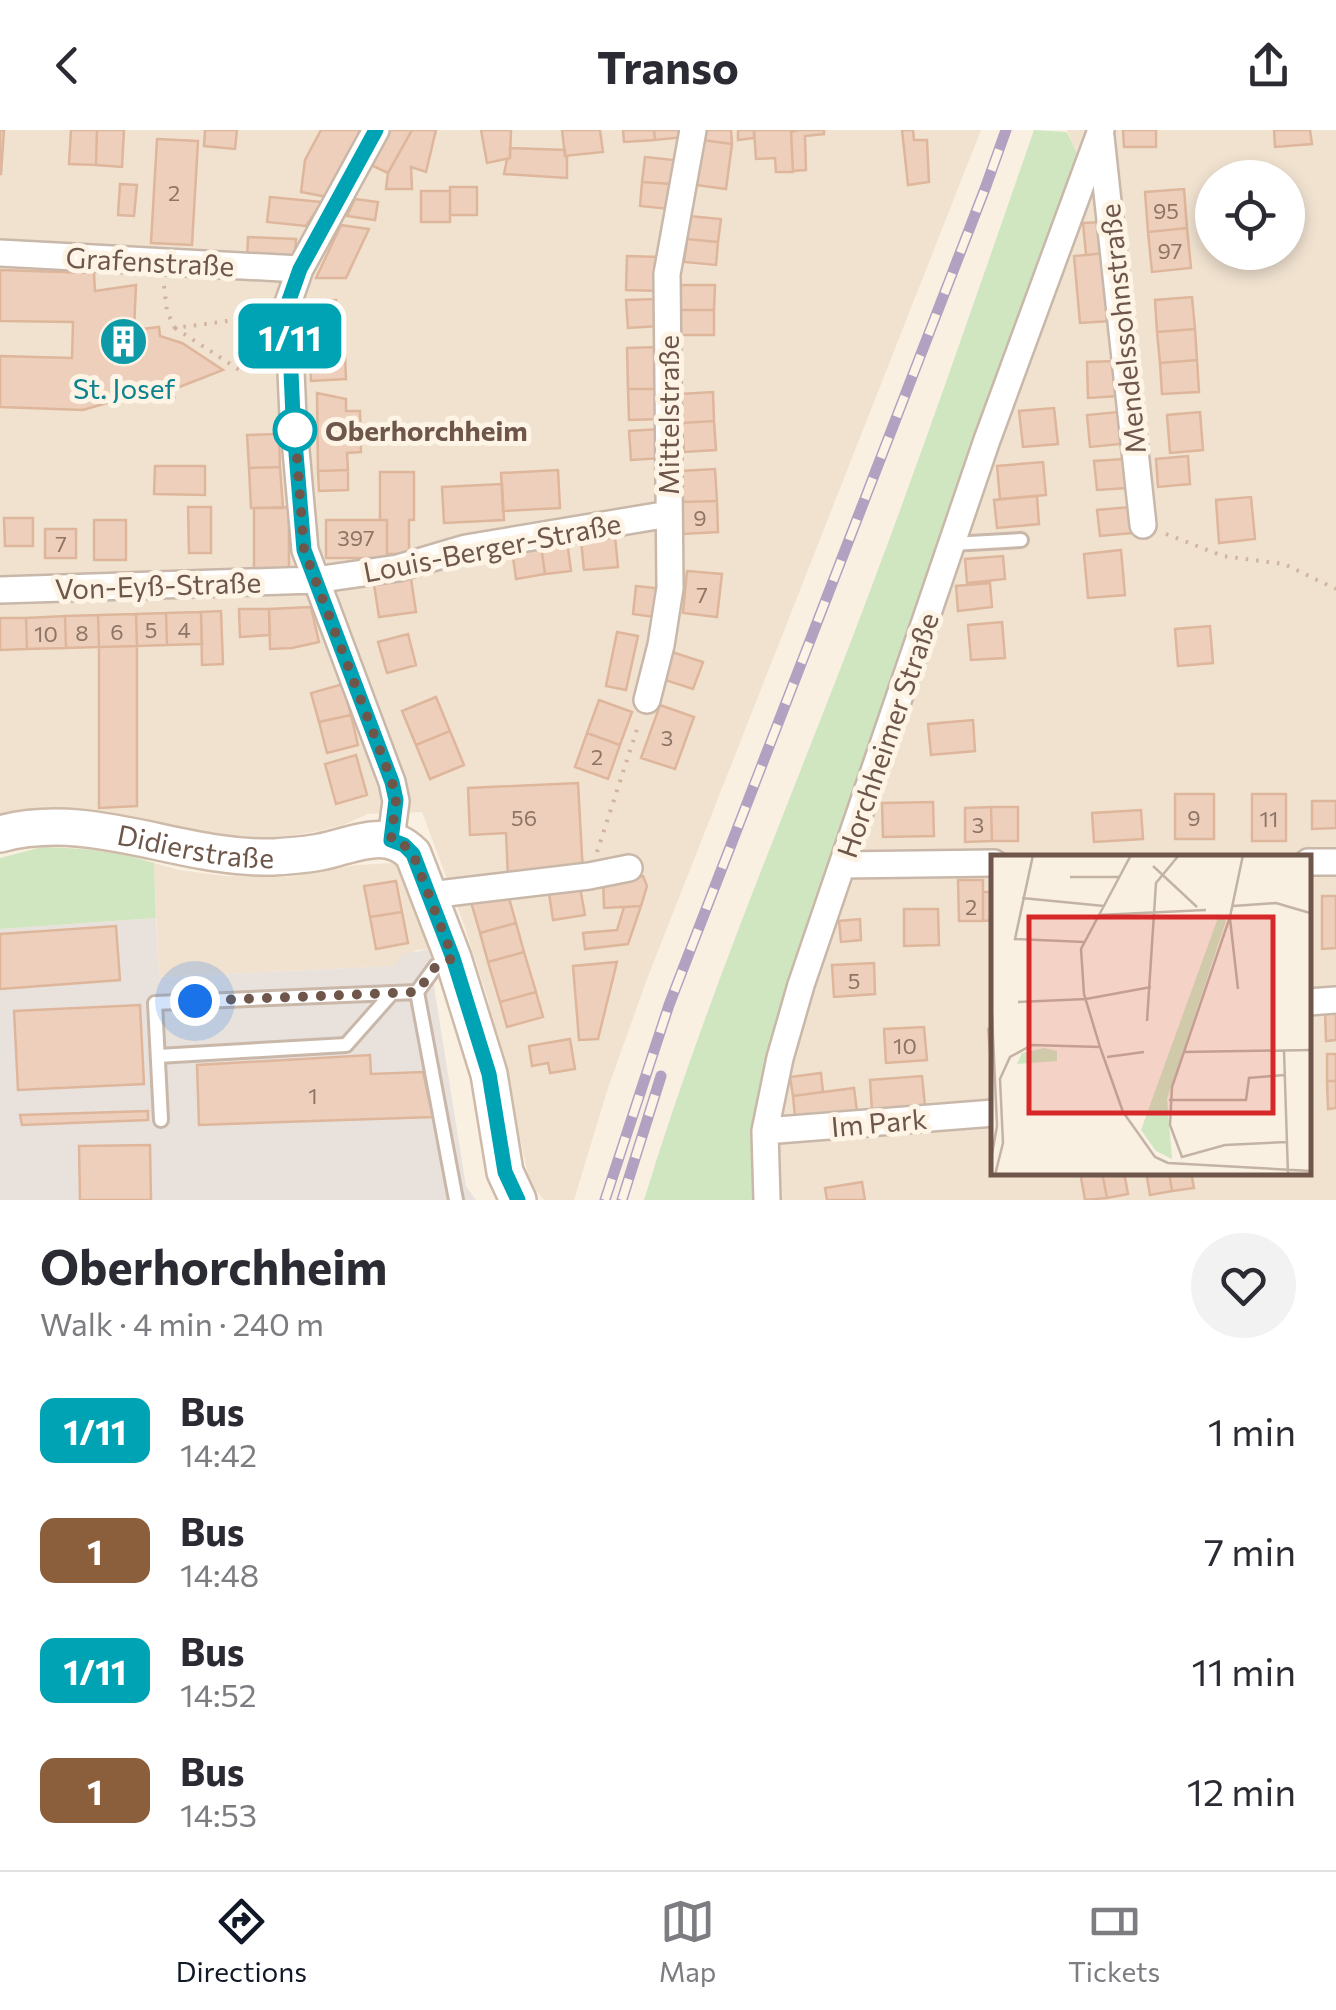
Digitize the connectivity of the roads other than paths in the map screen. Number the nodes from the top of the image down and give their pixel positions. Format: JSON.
{"nodes":[{"id":1,"x":376,"y":130,"type":"edge"},
{"id":2,"x":692,"y":130,"type":"edge"},
{"id":3,"x":1101,"y":131,"type":"edge"},
{"id":4,"x":0,"y":253,"type":"edge"},
{"id":5,"x":300,"y":269,"type":"junction"},
{"id":6,"x":1046,"y":279,"type":"joint"},
{"id":7,"x":669,"y":514,"type":"junction"},
{"id":8,"x":1143,"y":526,"type":"road end"},
{"id":9,"x":1021,"y":540,"type":"dead end"},
{"id":10,"x":952,"y":544,"type":"junction"},
{"id":11,"x":315,"y":580,"type":"junction"},
{"id":12,"x":0,"y":590,"type":"edge"},
{"id":13,"x":647,"y":700,"type":"road end"},
{"id":14,"x":0,"y":834,"type":"edge"},
{"id":15,"x":391,"y":840,"type":"junction"},
{"id":16,"x":991,"y":863,"type":"edge"},
{"id":17,"x":842,"y":866,"type":"junction"},
{"id":18,"x":629,"y":868,"type":"dead end"},
{"id":19,"x":430,"y":895,"type":"junction"},
{"id":20,"x":453,"y":958,"type":"junction"},
{"id":21,"x":417,"y":992,"type":"junction"},
{"id":22,"x":392,"y":993,"type":"junction"},
{"id":23,"x":1336,"y":1000,"type":"edge"},
{"id":24,"x":1311,"y":1002,"type":"edge"},
{"id":25,"x":158,"y":1056,"type":"junction"},
{"id":26,"x":991,"y":1113,"type":"edge"},
{"id":27,"x":161,"y":1120,"type":"dead end"},
{"id":28,"x":765,"y":1131,"type":"junction"},
{"id":29,"x":516,"y":1197,"type":"edge"},
{"id":30,"x":456,"y":1200,"type":"edge"},
{"id":31,"x":767,"y":1200,"type":"edge"}],
"edges":[{"from":1,"to":5,"type":"street"},
{"from":2,"to":7,"type":"street","name":"Mittelstraße"},
{"from":3,"to":6,"type":"street","name":"Mendelssohnstraße"},
{"from":3,"to":8,"type":"street","name":"Mendelssohnstraße"},
{"from":4,"to":5,"type":"street","name":"Grafenstraße"},
{"from":5,"to":11,"type":"street"},
{"from":6,"to":10,"type":"street","name":"Horchheimer Straße"},
{"from":7,"to":11,"type":"street","name":"Louis-Berger-Straße"},
{"from":7,"to":13,"type":"street","name":"Mittelstraße"},
{"from":9,"to":10,"type":"lane"},
{"from":10,"to":17,"type":"street","name":"Horchheimer Straße"},
{"from":11,"to":12,"type":"street","name":"Von-Eyß-Straße"},
{"from":11,"to":15,"type":"street"},
{"from":14,"to":15,"type":"street","name":"Didierstraße"},
{"from":15,"to":19,"type":"street"},
{"from":16,"to":17,"type":"street"},
{"from":17,"to":28,"type":"street","name":"Horchheimer Straße"},
{"from":18,"to":19,"type":"street"},
{"from":19,"to":20,"type":"street"},
{"from":20,"to":21,"type":"lane"},
{"from":20,"to":29,"type":"street"},
{"from":21,"to":22,"type":"lane"},
{"from":21,"to":30,"type":"lane"},
{"from":22,"to":25,"type":"lane"},
{"from":22,"to":25,"type":"lane"},
{"from":23,"to":24,"type":"street"},
{"from":25,"to":27,"type":"lane"},
{"from":26,"to":28,"type":"street","name":"Im Park"},
{"from":28,"to":31,"type":"street","name":"Horchheimer Straße"}]}
